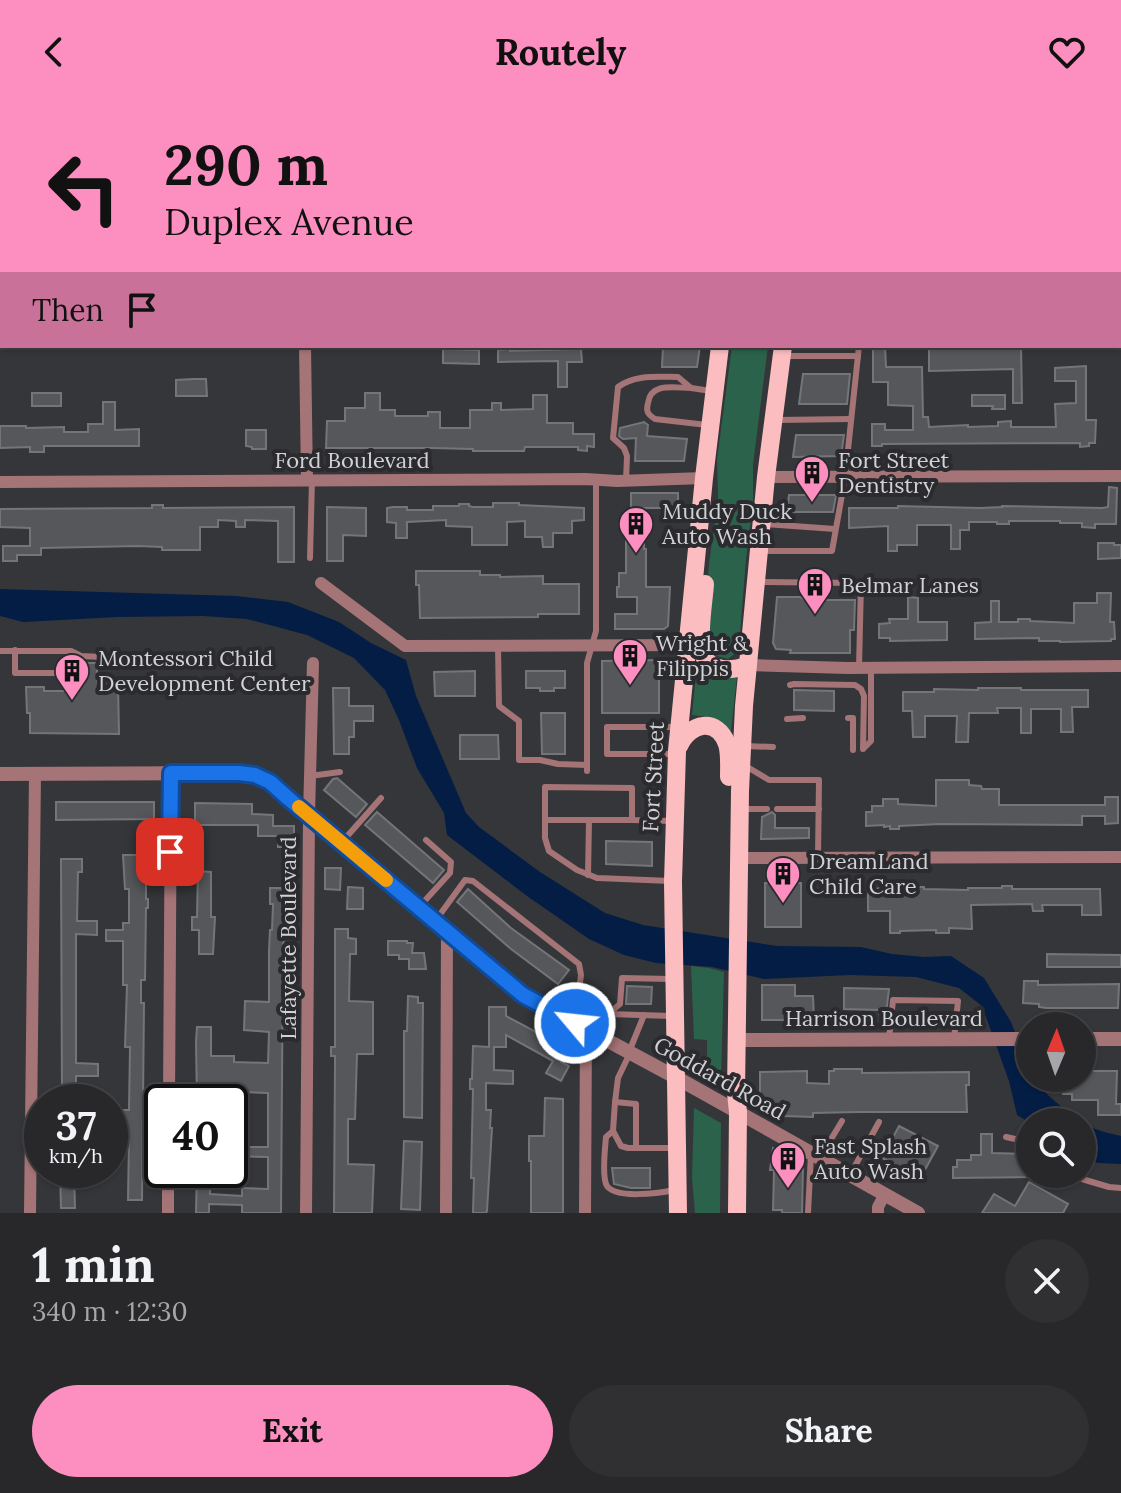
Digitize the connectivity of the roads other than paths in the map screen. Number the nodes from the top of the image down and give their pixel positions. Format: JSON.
{"nodes":[{"id":1,"x":305,"y":348,"type":"edge"},
{"id":2,"x":720,"y":348,"type":"edge"},
{"id":3,"x":859,"y":348,"type":"edge"},
{"id":4,"x":779,"y":349,"type":"edge"},
{"id":5,"x":858,"y":356,"type":"junction"},
{"id":6,"x":691,"y":388,"type":"junction"},
{"id":7,"x":715,"y":391,"type":"junction"},
{"id":8,"x":851,"y":419,"type":"junction"},
{"id":9,"x":773,"y":421,"type":"junction"},
{"id":10,"x":710,"y":430,"type":"junction"},
{"id":11,"x":1121,"y":476,"type":"edge"},
{"id":12,"x":766,"y":477,"type":"junction"},
{"id":13,"x":704,"y":478,"type":"junction"},
{"id":14,"x":845,"y":478,"type":"junction"},
{"id":15,"x":309,"y":480,"type":"junction"},
{"id":16,"x":596,"y":480,"type":"junction"},
{"id":17,"x":626,"y":481,"type":"junction"},
{"id":18,"x":0,"y":482,"type":"edge"},
{"id":19,"x":762,"y":524,"type":"junction"},
{"id":20,"x":835,"y":529,"type":"junction"},
{"id":21,"x":759,"y":551,"type":"junction"},
{"id":22,"x":310,"y":558,"type":"dead end"},
{"id":23,"x":756,"y":582,"type":"junction"},
{"id":24,"x":321,"y":583,"type":"dead end"},
{"id":25,"x":687,"y":645,"type":"junction"},
{"id":26,"x":591,"y":646,"type":"junction"},
{"id":27,"x":498,"y":647,"type":"junction"},
{"id":28,"x":15,"y":650,"type":"junction"},
{"id":29,"x":0,"y":651,"type":"edge"},
{"id":30,"x":102,"y":657,"type":"dead end"},
{"id":31,"x":313,"y":663,"type":"dead end"},
{"id":32,"x":748,"y":665,"type":"junction"},
{"id":33,"x":1121,"y":666,"type":"edge"},
{"id":34,"x":865,"y":668,"type":"junction"},
{"id":35,"x":69,"y":673,"type":"dead end"},
{"id":36,"x":790,"y":685,"type":"dead end"},
{"id":37,"x":803,"y":718,"type":"dead end"},
{"id":38,"x":848,"y":718,"type":"dead end"},
{"id":39,"x":787,"y":719,"type":"dead end"},
{"id":40,"x":679,"y":727,"type":"junction"},
{"id":41,"x":773,"y":747,"type":"dead end"},
{"id":42,"x":859,"y":749,"type":"junction"},
{"id":43,"x":677,"y":752,"type":"junction"},
{"id":44,"x":741,"y":754,"type":"junction"},
{"id":45,"x":340,"y":772,"type":"dead end"},
{"id":46,"x":171,"y":773,"type":"junction"},
{"id":47,"x":0,"y":774,"type":"edge"},
{"id":48,"x":35,"y":774,"type":"junction"},
{"id":49,"x":310,"y":776,"type":"junction"},
{"id":50,"x":381,"y":798,"type":"dead end"},
{"id":51,"x":740,"y":809,"type":"junction"},
{"id":52,"x":767,"y":809,"type":"dead end"},
{"id":53,"x":777,"y":809,"type":"dead end"},
{"id":54,"x":819,"y":809,"type":"junction"},
{"id":55,"x":309,"y":815,"type":"junction"},
{"id":56,"x":545,"y":820,"type":"junction"},
{"id":57,"x":589,"y":820,"type":"junction"},
{"id":58,"x":632,"y":820,"type":"junction"},
{"id":59,"x":675,"y":821,"type":"junction"},
{"id":60,"x":426,"y":840,"type":"dead end"},
{"id":61,"x":342,"y":842,"type":"junction"},
{"id":62,"x":1121,"y":857,"type":"edge"},
{"id":63,"x":739,"y":858,"type":"junction"},
{"id":64,"x":818,"y":858,"type":"junction"},
{"id":65,"x":588,"y":875,"type":"junction"},
{"id":66,"x":740,"y":881,"type":"junction"},
{"id":67,"x":673,"y":882,"type":"junction"},
{"id":68,"x":419,"y":907,"type":"junction"},
{"id":69,"x":441,"y":926,"type":"junction"},
{"id":70,"x":674,"y":972,"type":"junction"},
{"id":71,"x":608,"y":1014,"type":"junction"},
{"id":72,"x":644,"y":1015,"type":"junction"},
{"id":73,"x":675,"y":1016,"type":"junction"},
{"id":74,"x":586,"y":1029,"type":"junction"},
{"id":75,"x":889,"y":1039,"type":"junction"},
{"id":76,"x":954,"y":1039,"type":"junction"},
{"id":77,"x":1016,"y":1039,"type":"edge"},
{"id":78,"x":1096,"y":1039,"type":"edge"},
{"id":79,"x":1121,"y":1039,"type":"edge"},
{"id":80,"x":737,"y":1040,"type":"junction"},
{"id":81,"x":629,"y":1053,"type":"junction"},
{"id":82,"x":677,"y":1078,"type":"junction"},
{"id":83,"x":169,"y":1084,"type":"edge"},
{"id":84,"x":615,"y":1102,"type":"junction"},
{"id":85,"x":738,"y":1112,"type":"junction"},
{"id":86,"x":842,"y":1121,"type":"dead end"},
{"id":87,"x":879,"y":1122,"type":"dead end"},
{"id":88,"x":613,"y":1131,"type":"junction"},
{"id":89,"x":1006,"y":1137,"type":"dead end"},
{"id":90,"x":1016,"y":1139,"type":"edge"},
{"id":91,"x":636,"y":1148,"type":"junction"},
{"id":92,"x":677,"y":1148,"type":"junction"},
{"id":93,"x":815,"y":1156,"type":"junction"},
{"id":94,"x":850,"y":1175,"type":"junction"},
{"id":95,"x":1096,"y":1183,"type":"edge"},
{"id":96,"x":168,"y":1188,"type":"edge"},
{"id":97,"x":678,"y":1188,"type":"junction"},
{"id":98,"x":1121,"y":1188,"type":"edge"},
{"id":99,"x":885,"y":1194,"type":"junction"},
{"id":100,"x":30,"y":1213,"type":"edge"},
{"id":101,"x":168,"y":1213,"type":"edge"},
{"id":102,"x":306,"y":1213,"type":"edge"},
{"id":103,"x":446,"y":1213,"type":"edge"},
{"id":104,"x":585,"y":1213,"type":"edge"},
{"id":105,"x":678,"y":1213,"type":"edge"},
{"id":106,"x":685,"y":1213,"type":"edge"},
{"id":107,"x":737,"y":1213,"type":"edge"},
{"id":108,"x":808,"y":1213,"type":"edge"},
{"id":109,"x":878,"y":1213,"type":"edge"},
{"id":110,"x":918,"y":1213,"type":"edge"}],
"edges":[{"from":1,"to":15,"type":"street"},
{"from":2,"to":7,"type":"main road","name":"Fort Street"},
{"from":3,"to":5,"type":"lane"},
{"from":4,"to":5,"type":"lane"},
{"from":4,"to":9,"type":"main road"},
{"from":4,"to":12,"type":"main road"},
{"from":5,"to":8,"type":"lane"},
{"from":6,"to":7,"type":"lane"},
{"from":6,"to":10,"type":"lane"},
{"from":6,"to":17,"type":"lane"},
{"from":7,"to":10,"type":"main road","name":"Fort Street"},
{"from":8,"to":9,"type":"lane"},
{"from":8,"to":14,"type":"lane"},
{"from":9,"to":12,"type":"main road"},
{"from":10,"to":13,"type":"main road","name":"Fort Street"},
{"from":10,"to":32,"type":"main road"},
{"from":11,"to":14,"type":"street"},
{"from":12,"to":14,"type":"street"},
{"from":12,"to":19,"type":"main road"},
{"from":13,"to":17,"type":"street","name":"Ford Boulevard"},
{"from":13,"to":25,"type":"main road","name":"Fort Street"},
{"from":14,"to":20,"type":"lane"},
{"from":15,"to":16,"type":"street","name":"Ford Boulevard"},
{"from":15,"to":18,"type":"street","name":"Ford Boulevard"},
{"from":15,"to":22,"type":"lane"},
{"from":16,"to":17,"type":"street","name":"Ford Boulevard"},
{"from":16,"to":26,"type":"lane"},
{"from":19,"to":20,"type":"lane"},
{"from":19,"to":21,"type":"main road"},
{"from":20,"to":21,"type":"lane"},
{"from":21,"to":23,"type":"main road"},
{"from":23,"to":32,"type":"main road"},
{"from":23,"to":34,"type":"lane"},
{"from":24,"to":27,"type":"street"},
{"from":25,"to":26,"type":"street"},
{"from":25,"to":40,"type":"main road","name":"Fort Street"},
{"from":26,"to":27,"type":"street"},
{"from":26,"to":27,"type":"lane"},
{"from":28,"to":29,"type":"lane"},
{"from":28,"to":30,"type":"lane"},
{"from":28,"to":35,"type":"lane"},
{"from":31,"to":49,"type":"street","name":"Lafayette Boulevard"},
{"from":32,"to":34,"type":"street"},
{"from":32,"to":44,"type":"main road"},
{"from":33,"to":34,"type":"street"},
{"from":34,"to":42,"type":"lane"},
{"from":36,"to":42,"type":"lane"},
{"from":37,"to":39,"type":"lane"},
{"from":38,"to":42,"type":"lane"},
{"from":40,"to":43,"type":"main road","name":"Fort Street"},
{"from":40,"to":43,"type":"lane"},
{"from":41,"to":44,"type":"lane"},
{"from":43,"to":59,"type":"main road","name":"Fort Street"},
{"from":43,"to":66,"type":"main road"},
{"from":44,"to":51,"type":"main road"},
{"from":44,"to":54,"type":"lane"},
{"from":45,"to":49,"type":"lane"},
{"from":46,"to":48,"type":"street","name":"Goddard Road"},
{"from":46,"to":55,"type":"street","name":"Goddard Road"},
{"from":46,"to":83,"type":"street"},
{"from":47,"to":48,"type":"street","name":"Goddard Road"},
{"from":48,"to":100,"type":"street"},
{"from":49,"to":55,"type":"street","name":"Lafayette Boulevard"},
{"from":50,"to":61,"type":"lane"},
{"from":51,"to":52,"type":"lane"},
{"from":51,"to":63,"type":"main road"},
{"from":53,"to":54,"type":"lane"},
{"from":54,"to":64,"type":"lane"},
{"from":55,"to":61,"type":"street","name":"Goddard Road"},
{"from":55,"to":102,"type":"street","name":"Lafayette Boulevard"},
{"from":56,"to":57,"type":"lane"},
{"from":56,"to":58,"type":"lane"},
{"from":56,"to":65,"type":"lane"},
{"from":57,"to":58,"type":"lane"},
{"from":57,"to":65,"type":"lane"},
{"from":58,"to":59,"type":"lane"},
{"from":59,"to":67,"type":"main road","name":"Fort Street"},
{"from":60,"to":68,"type":"lane"},
{"from":61,"to":68,"type":"street","name":"Goddard Road"},
{"from":62,"to":64,"type":"street"},
{"from":63,"to":64,"type":"street"},
{"from":63,"to":66,"type":"main road"},
{"from":65,"to":67,"type":"lane"},
{"from":66,"to":80,"type":"main road"},
{"from":67,"to":70,"type":"main road","name":"Fort Street"},
{"from":68,"to":69,"type":"street","name":"Goddard Road"},
{"from":69,"to":74,"type":"street","name":"Goddard Road"},
{"from":69,"to":74,"type":"lane"},
{"from":69,"to":103,"type":"street"},
{"from":70,"to":71,"type":"lane"},
{"from":70,"to":73,"type":"main road","name":"Fort Street"},
{"from":71,"to":72,"type":"lane"},
{"from":71,"to":74,"type":"lane"},
{"from":72,"to":73,"type":"lane"},
{"from":72,"to":81,"type":"lane"},
{"from":73,"to":82,"type":"main road","name":"Fort Street"},
{"from":74,"to":81,"type":"street","name":"Goddard Road"},
{"from":74,"to":104,"type":"street"},
{"from":75,"to":76,"type":"street","name":"Harrison Boulevard"},
{"from":75,"to":76,"type":"lane"},
{"from":75,"to":80,"type":"street","name":"Harrison Boulevard"},
{"from":76,"to":77,"type":"street","name":"Harrison Boulevard"},
{"from":78,"to":79,"type":"street"},
{"from":80,"to":85,"type":"main road"},
{"from":81,"to":82,"type":"street","name":"Goddard Road"},
{"from":81,"to":84,"type":"lane"},
{"from":82,"to":85,"type":"street","name":"Goddard Road"},
{"from":82,"to":92,"type":"main road","name":"Fort Street"},
{"from":84,"to":88,"type":"lane"},
{"from":84,"to":91,"type":"lane"},
{"from":85,"to":93,"type":"street","name":"Goddard Road"},
{"from":85,"to":107,"type":"main road"},
{"from":86,"to":93,"type":"lane"},
{"from":87,"to":94,"type":"lane"},
{"from":88,"to":91,"type":"lane"},
{"from":88,"to":97,"type":"lane"},
{"from":89,"to":90,"type":"lane"},
{"from":91,"to":92,"type":"lane"},
{"from":92,"to":97,"type":"main road","name":"Fort Street"},
{"from":93,"to":94,"type":"street","name":"Goddard Road"},
{"from":93,"to":108,"type":"lane"},
{"from":94,"to":99,"type":"street","name":"Goddard Road"},
{"from":95,"to":98,"type":"lane"},
{"from":96,"to":101,"type":"street"},
{"from":97,"to":105,"type":"main road","name":"Fort Street"},
{"from":97,"to":106,"type":"main road"},
{"from":99,"to":109,"type":"street"},
{"from":99,"to":110,"type":"street","name":"Goddard Road"}]}
